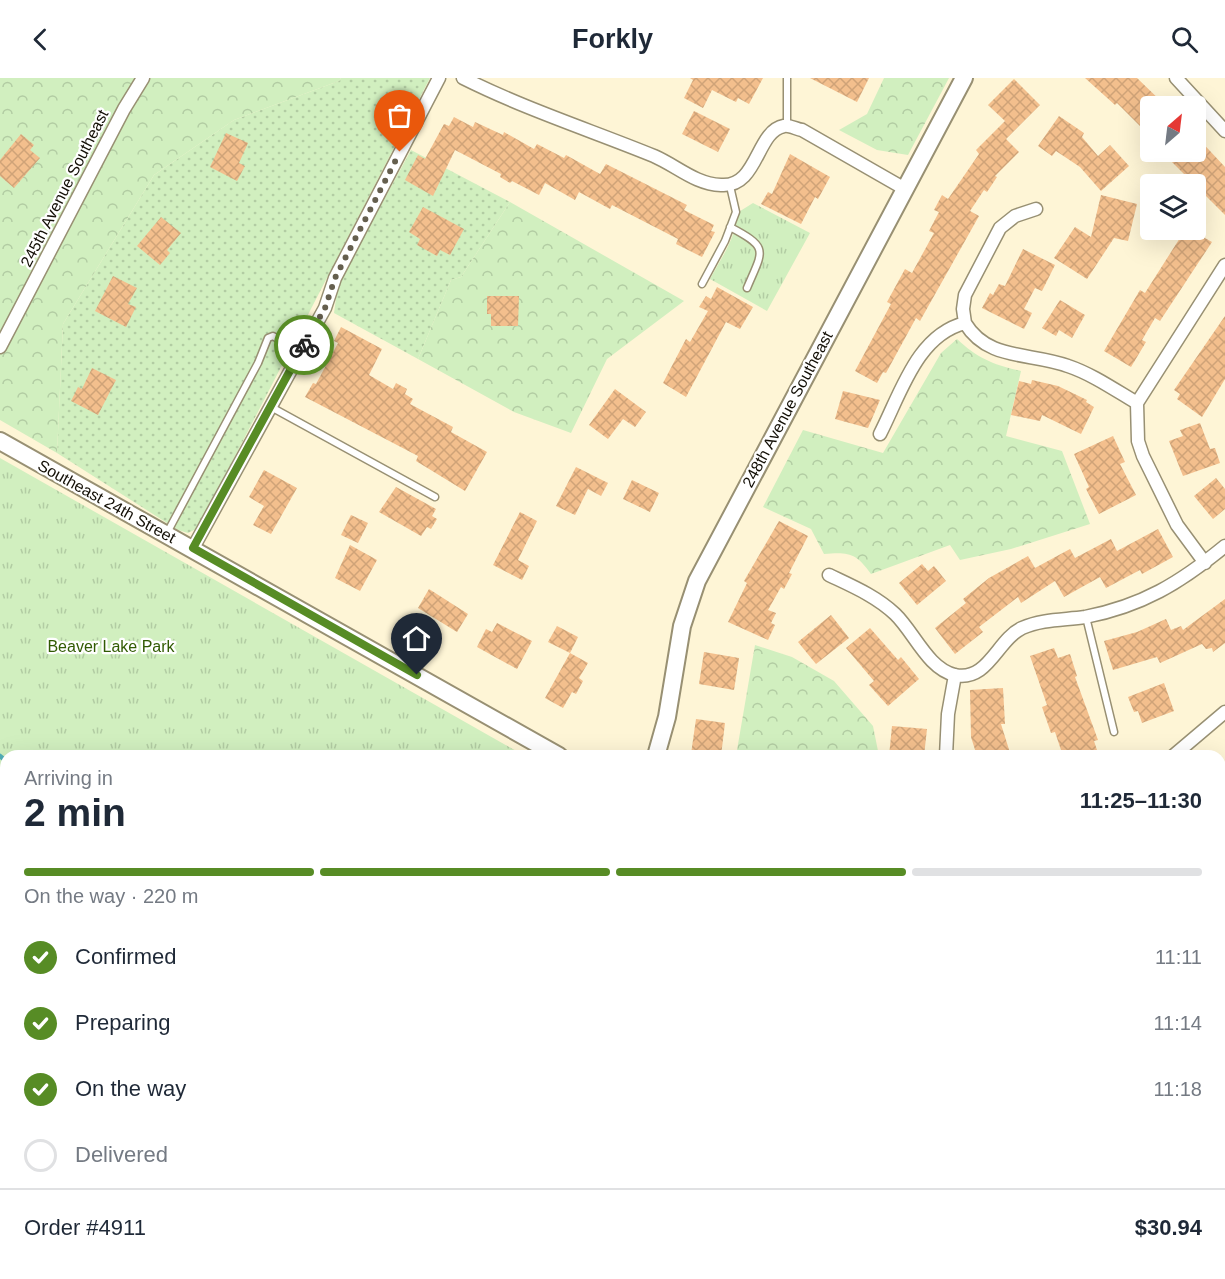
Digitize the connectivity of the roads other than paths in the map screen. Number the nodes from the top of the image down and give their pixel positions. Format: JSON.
{"nodes":[{"id":1,"x":143,"y":78,"type":"edge"},
{"id":2,"x":439,"y":78,"type":"edge"},
{"id":3,"x":462,"y":78,"type":"edge"},
{"id":4,"x":787,"y":78,"type":"edge"},
{"id":5,"x":964,"y":78,"type":"edge"},
{"id":6,"x":1176,"y":78,"type":"edge"},
{"id":7,"x":787,"y":126,"type":"junction"},
{"id":8,"x":1225,"y":131,"type":"edge"},
{"id":9,"x":730,"y":186,"type":"junction"},
{"id":10,"x":904,"y":189,"type":"junction"},
{"id":11,"x":1036,"y":209,"type":"dead end"},
{"id":12,"x":730,"y":227,"type":"junction"},
{"id":13,"x":1225,"y":265,"type":"edge"},
{"id":14,"x":702,"y":284,"type":"dead end"},
{"id":15,"x":747,"y":288,"type":"dead end"},
{"id":16,"x":965,"y":323,"type":"junction"},
{"id":17,"x":0,"y":347,"type":"edge"},
{"id":18,"x":300,"y":353,"type":"junction"},
{"id":19,"x":1137,"y":403,"type":"junction"},
{"id":20,"x":271,"y":407,"type":"junction"},
{"id":21,"x":879,"y":434,"type":"dead end"},
{"id":22,"x":0,"y":441,"type":"edge"},
{"id":23,"x":435,"y":497,"type":"dead end"},
{"id":24,"x":166,"y":534,"type":"junction"},
{"id":25,"x":1225,"y":546,"type":"edge"},
{"id":26,"x":193,"y":548,"type":"junction"},
{"id":27,"x":1205,"y":563,"type":"junction"},
{"id":28,"x":829,"y":574,"type":"dead end"},
{"id":29,"x":1086,"y":616,"type":"junction"},
{"id":30,"x":956,"y":675,"type":"junction"},
{"id":31,"x":1225,"y":712,"type":"edge"},
{"id":32,"x":1114,"y":732,"type":"dead end"},
{"id":33,"x":548,"y":750,"type":"edge"},
{"id":34,"x":658,"y":750,"type":"edge"},
{"id":35,"x":946,"y":750,"type":"edge"},
{"id":36,"x":1180,"y":750,"type":"edge"}],
"edges":[{"from":1,"to":17,"type":"street","name":"245th Avenue Southeast"},
{"from":2,"to":18,"type":"street"},
{"from":3,"to":9,"type":"street"},
{"from":4,"to":7,"type":"lane"},
{"from":5,"to":10,"type":"street","name":"248th Avenue Southeast"},
{"from":6,"to":8,"type":"street"},
{"from":7,"to":9,"type":"street"},
{"from":7,"to":10,"type":"street"},
{"from":9,"to":12,"type":"lane"},
{"from":10,"to":34,"type":"street","name":"248th Avenue Southeast"},
{"from":11,"to":16,"type":"street"},
{"from":12,"to":14,"type":"lane"},
{"from":12,"to":15,"type":"lane"},
{"from":13,"to":19,"type":"street"},
{"from":16,"to":19,"type":"street"},
{"from":16,"to":21,"type":"street"},
{"from":18,"to":20,"type":"street"},
{"from":18,"to":24,"type":"lane"},
{"from":19,"to":27,"type":"street"},
{"from":20,"to":23,"type":"lane"},
{"from":20,"to":26,"type":"street"},
{"from":22,"to":24,"type":"street","name":"Southeast 24th Street"},
{"from":24,"to":26,"type":"street","name":"Southeast 24th Street"},
{"from":25,"to":27,"type":"street"},
{"from":26,"to":33,"type":"street","name":"Southeast 24th Street"},
{"from":27,"to":29,"type":"street"},
{"from":28,"to":30,"type":"street"},
{"from":29,"to":30,"type":"street"},
{"from":29,"to":32,"type":"lane"},
{"from":30,"to":35,"type":"street"},
{"from":31,"to":36,"type":"street"}]}
